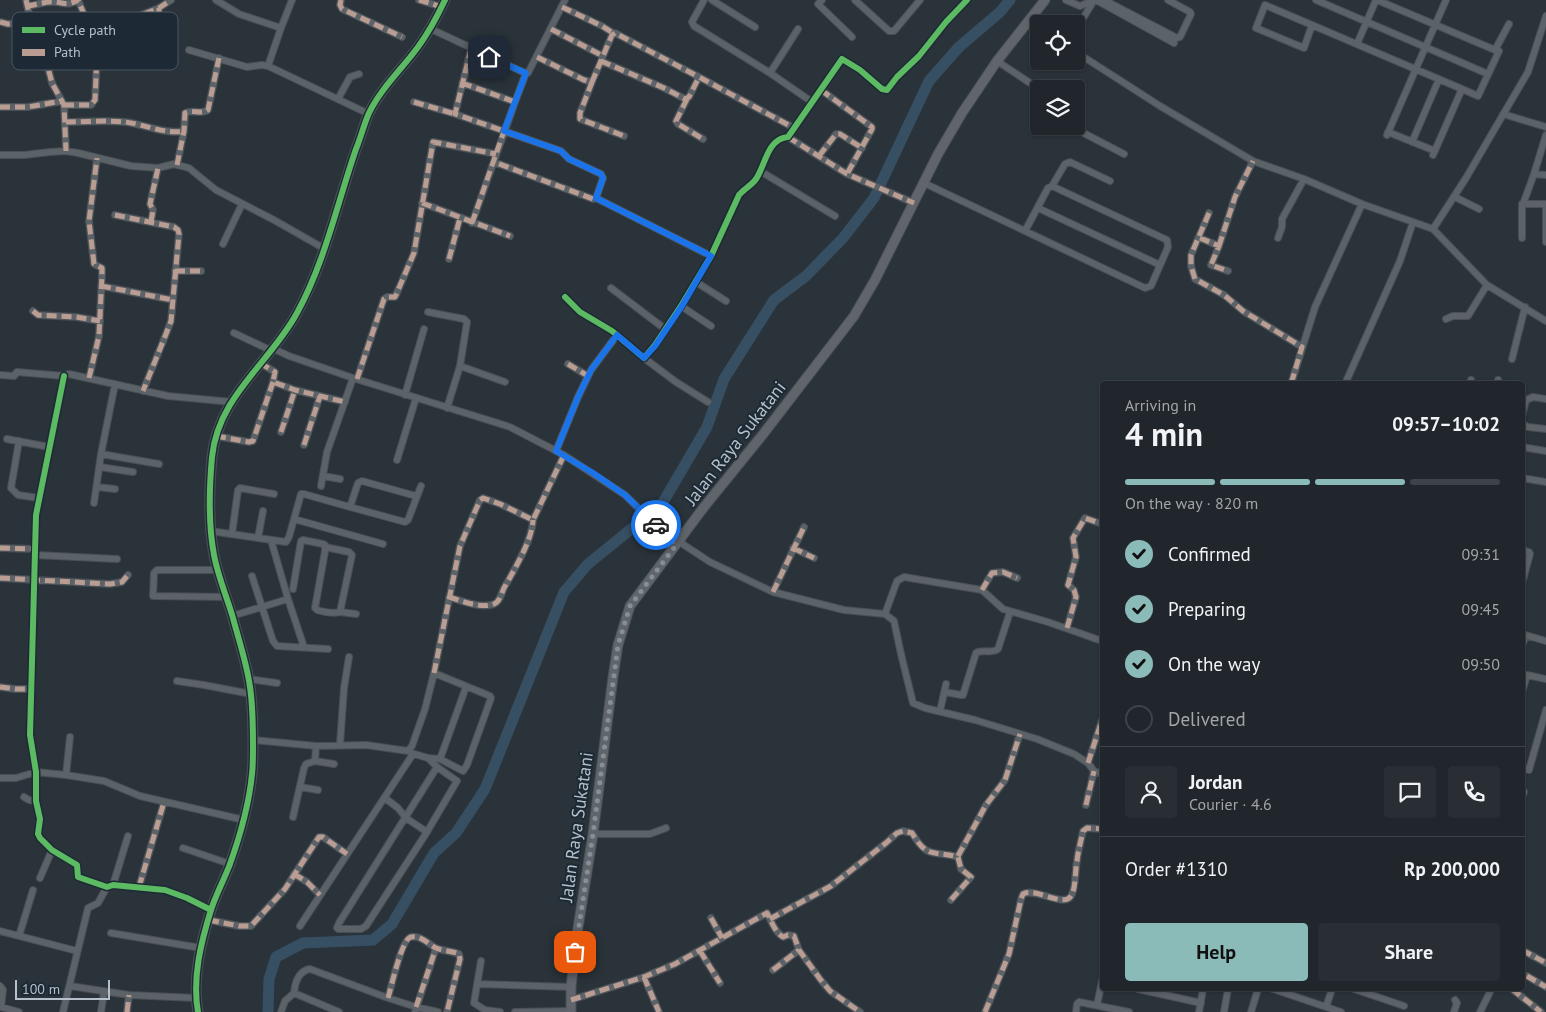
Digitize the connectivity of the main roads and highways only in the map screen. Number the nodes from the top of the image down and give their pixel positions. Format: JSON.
{"nodes":[{"id":1,"x":1045,"y":0,"type":"edge"},
{"id":2,"x":443,"y":4,"type":"edge"},
{"id":3,"x":198,"y":1012,"type":"edge"},
{"id":4,"x":571,"y":1012,"type":"edge"}],
"edges":[{"from":1,"to":4,"type":"main road","name":"Jalan Raya Sukatani"},
{"from":2,"to":3,"type":"main road"}]}
